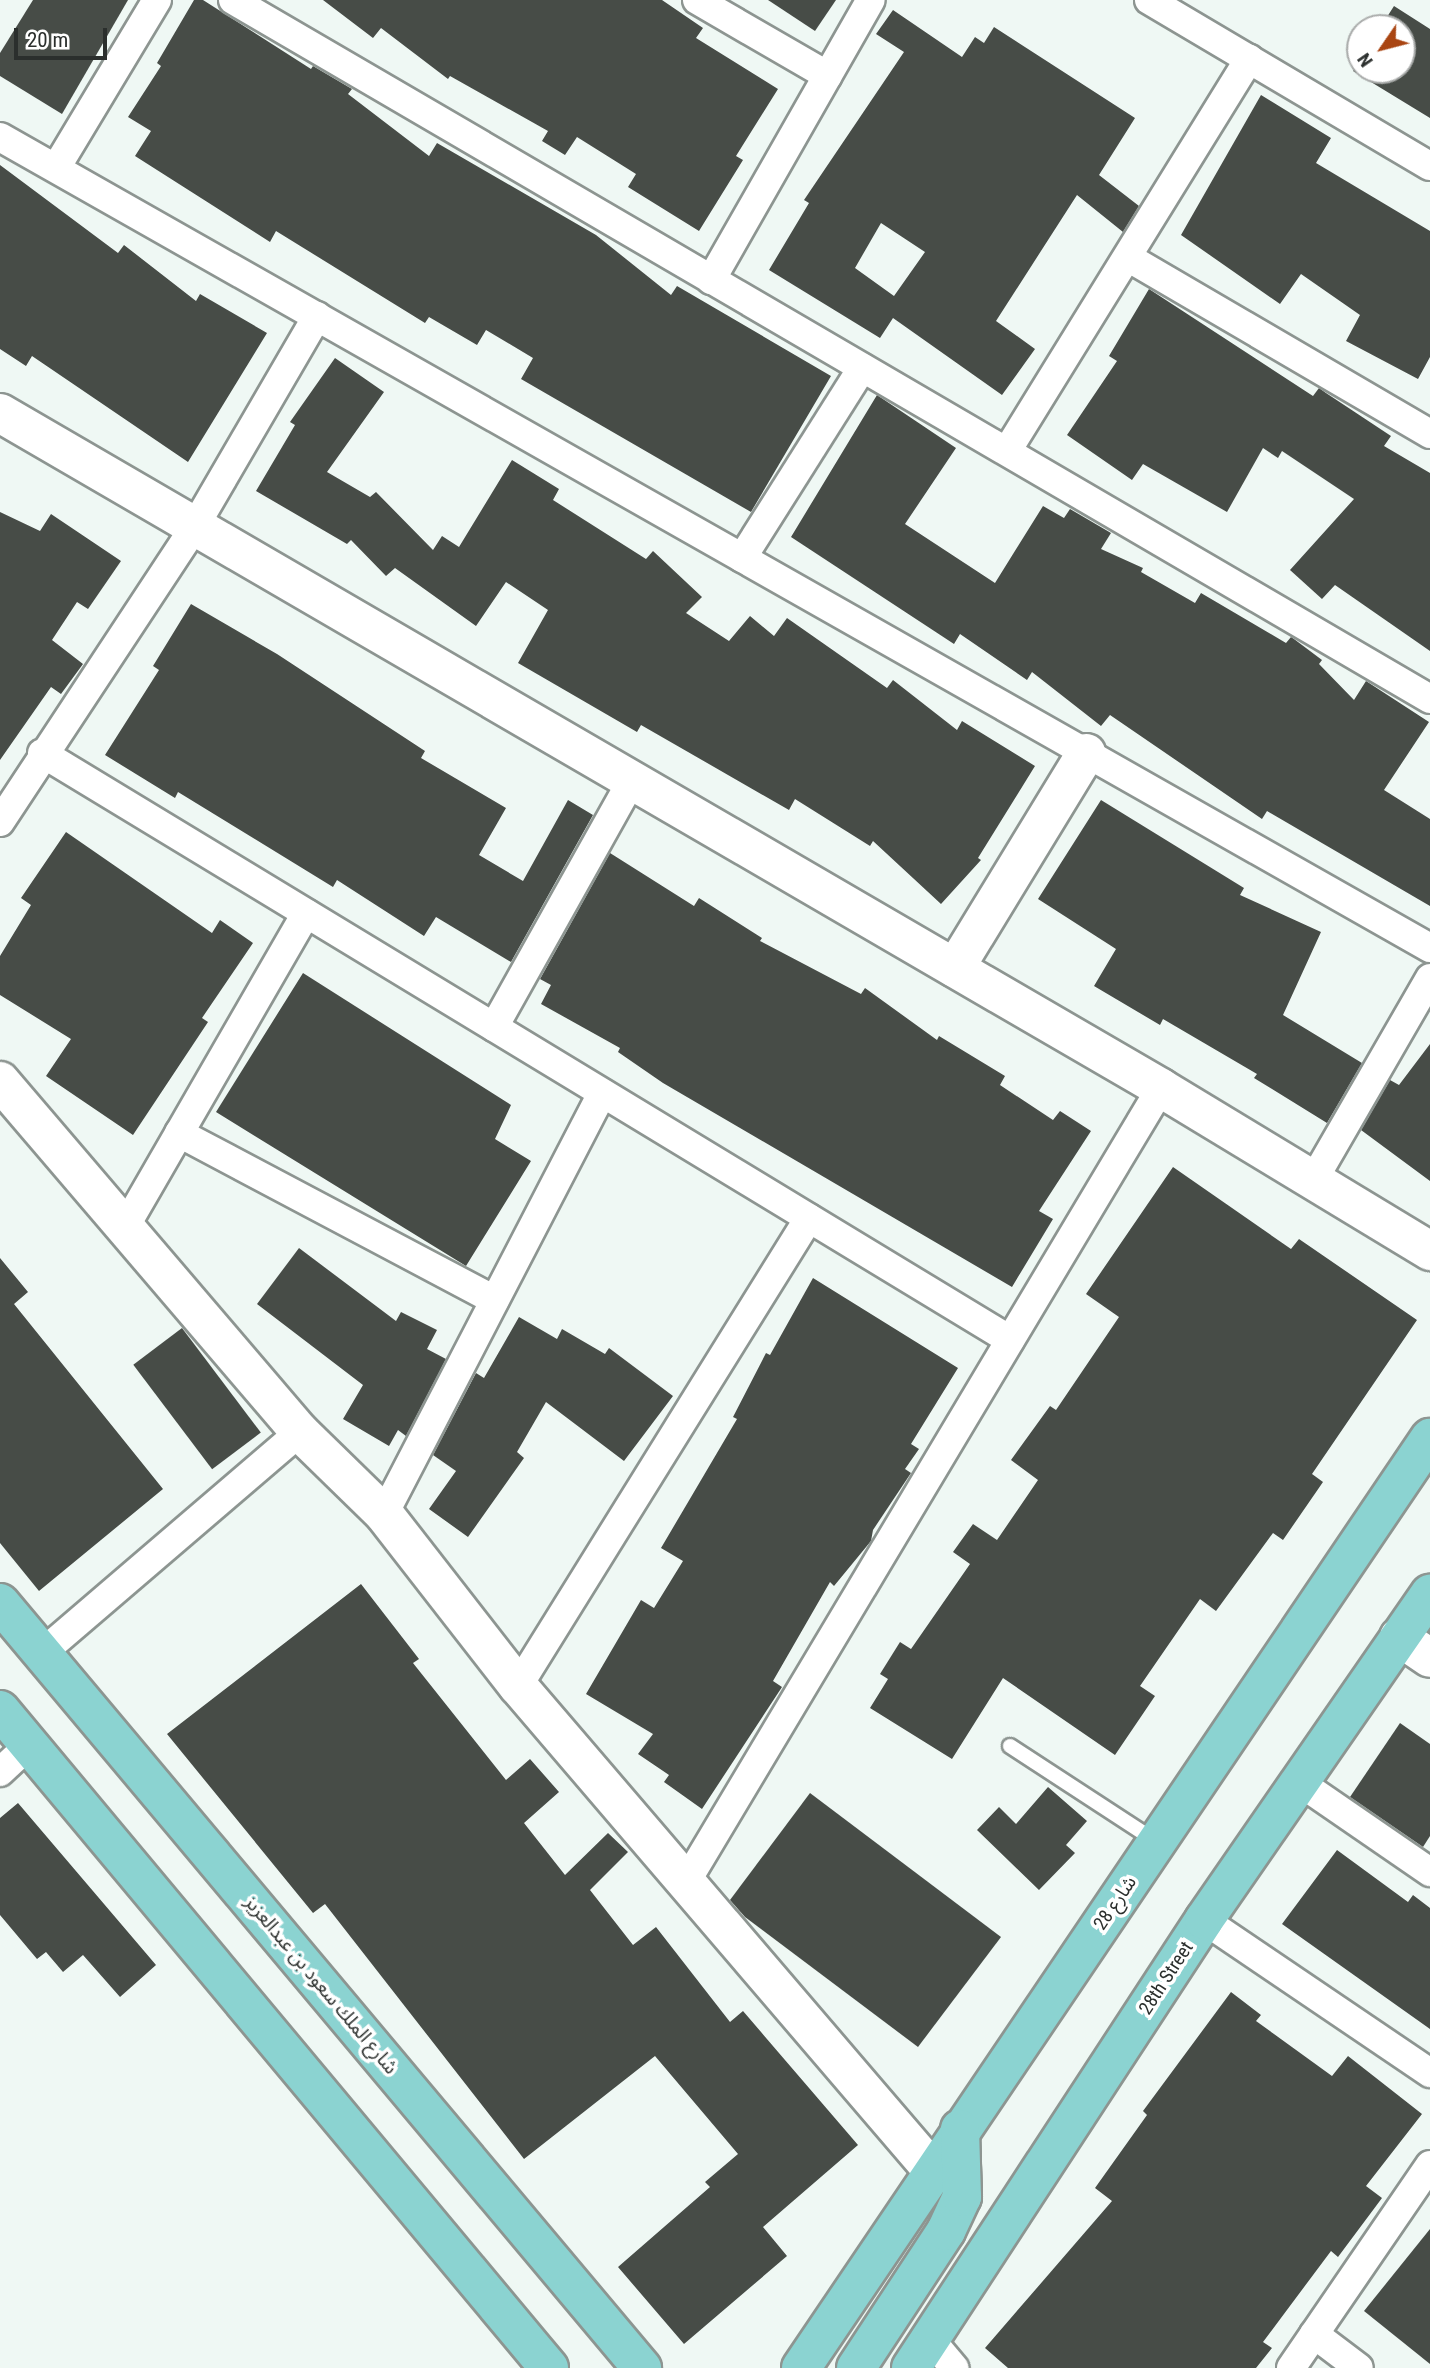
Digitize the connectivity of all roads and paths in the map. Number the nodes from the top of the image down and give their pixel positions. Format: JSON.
{"nodes":[{"id":1,"x":157,"y":0,"type":"edge"},
{"id":2,"x":233,"y":0,"type":"edge"},
{"id":3,"x":697,"y":0,"type":"edge"},
{"id":4,"x":871,"y":0,"type":"edge"},
{"id":5,"x":1149,"y":0,"type":"edge"},
{"id":6,"x":1249,"y":59,"type":"junction"},
{"id":7,"x":828,"y":76,"type":"junction"},
{"id":8,"x":0,"y":136,"type":"edge"},
{"id":9,"x":1430,"y":166,"type":"edge"},
{"id":10,"x":56,"y":168,"type":"junction"},
{"id":11,"x":1129,"y":258,"type":"junction"},
{"id":12,"x":711,"y":279,"type":"junction"},
{"id":13,"x":317,"y":316,"type":"junction"},
{"id":14,"x":862,"y":368,"type":"junction"},
{"id":15,"x":0,"y":413,"type":"edge"},
{"id":16,"x":1430,"y":434,"type":"edge"},
{"id":17,"x":1006,"y":452,"type":"junction"},
{"id":18,"x":195,"y":526,"type":"junction"},
{"id":19,"x":742,"y":558,"type":"junction"},
{"id":20,"x":1430,"y":699,"type":"edge"},
{"id":21,"x":1086,"y":753,"type":"junction"},
{"id":22,"x":42,"y":754,"type":"junction"},
{"id":23,"x":632,"y":780,"type":"junction"},
{"id":24,"x":0,"y":822,"type":"edge"},
{"id":25,"x":306,"y":913,"type":"junction"},
{"id":26,"x":1430,"y":948,"type":"edge"},
{"id":27,"x":955,"y":968,"type":"junction"},
{"id":28,"x":1430,"y":978,"type":"edge"},
{"id":29,"x":494,"y":1027,"type":"junction"},
{"id":30,"x":0,"y":1081,"type":"edge"},
{"id":31,"x":1161,"y":1088,"type":"junction"},
{"id":32,"x":602,"y":1093,"type":"junction"},
{"id":33,"x":179,"y":1133,"type":"junction"},
{"id":34,"x":1314,"y":1179,"type":"junction"},
{"id":35,"x":809,"y":1218,"type":"junction"},
{"id":36,"x":125,"y":1227,"type":"junction"},
{"id":37,"x":1430,"y":1251,"type":"edge"},
{"id":38,"x":495,"y":1300,"type":"junction"},
{"id":39,"x":1010,"y":1340,"type":"junction"},
{"id":40,"x":300,"y":1432,"type":"junction"},
{"id":41,"x":1430,"y":1438,"type":"edge"},
{"id":42,"x":384,"y":1514,"type":"junction"},
{"id":43,"x":1430,"y":1594,"type":"edge"},
{"id":44,"x":0,"y":1603,"type":"edge"},
{"id":45,"x":1399,"y":1637,"type":"junction"},
{"id":46,"x":42,"y":1653,"type":"junction"},
{"id":47,"x":1430,"y":1658,"type":"edge"},
{"id":48,"x":518,"y":1686,"type":"junction"},
{"id":49,"x":0,"y":1710,"type":"edge"},
{"id":50,"x":30,"y":1744,"type":"junction"},
{"id":51,"x":1010,"y":1746,"type":"dead end"},
{"id":52,"x":0,"y":1772,"type":"edge"},
{"id":53,"x":1299,"y":1782,"type":"junction"},
{"id":54,"x":1157,"y":1842,"type":"junction"},
{"id":55,"x":1430,"y":1872,"type":"edge"},
{"id":56,"x":686,"y":1882,"type":"junction"},
{"id":57,"x":1203,"y":1920,"type":"junction"},
{"id":58,"x":1430,"y":2073,"type":"edge"},
{"id":59,"x":960,"y":2129,"type":"junction"},
{"id":60,"x":1430,"y":2165,"type":"edge"},
{"id":61,"x":934,"y":2172,"type":"junction"},
{"id":62,"x":1314,"y":2334,"type":"junction"},
{"id":63,"x":932,"y":2358,"type":"edge"},
{"id":64,"x":549,"y":2368,"type":"edge"},
{"id":65,"x":642,"y":2368,"type":"edge"},
{"id":66,"x":801,"y":2368,"type":"edge"},
{"id":67,"x":856,"y":2368,"type":"edge"},
{"id":68,"x":1291,"y":2368,"type":"edge"},
{"id":69,"x":1359,"y":2368,"type":"edge"}],
"edges":[{"from":1,"to":10,"type":"street"},
{"from":2,"to":12,"type":"street"},
{"from":3,"to":7,"type":"street"},
{"from":4,"to":7,"type":"street"},
{"from":5,"to":6,"type":"street"},
{"from":6,"to":9,"type":"street"},
{"from":6,"to":11,"type":"street"},
{"from":7,"to":12,"type":"street"},
{"from":8,"to":10,"type":"street"},
{"from":10,"to":13,"type":"street"},
{"from":11,"to":16,"type":"street"},
{"from":11,"to":17,"type":"street"},
{"from":12,"to":14,"type":"street"},
{"from":13,"to":18,"type":"street"},
{"from":13,"to":19,"type":"street"},
{"from":14,"to":17,"type":"street"},
{"from":14,"to":19,"type":"street"},
{"from":15,"to":18,"type":"street"},
{"from":17,"to":20,"type":"street"},
{"from":18,"to":22,"type":"street"},
{"from":18,"to":23,"type":"street"},
{"from":19,"to":21,"type":"street"},
{"from":21,"to":26,"type":"street"},
{"from":21,"to":27,"type":"street"},
{"from":22,"to":24,"type":"street"},
{"from":22,"to":25,"type":"street"},
{"from":23,"to":27,"type":"street"},
{"from":23,"to":29,"type":"street"},
{"from":25,"to":29,"type":"street"},
{"from":25,"to":33,"type":"street"},
{"from":27,"to":31,"type":"street"},
{"from":28,"to":34,"type":"street"},
{"from":29,"to":32,"type":"street"},
{"from":30,"to":36,"type":"street"},
{"from":31,"to":34,"type":"street"},
{"from":31,"to":39,"type":"street"},
{"from":32,"to":35,"type":"street"},
{"from":32,"to":38,"type":"street"},
{"from":33,"to":36,"type":"street"},
{"from":33,"to":38,"type":"street"},
{"from":34,"to":37,"type":"street"},
{"from":35,"to":39,"type":"street"},
{"from":35,"to":48,"type":"street"},
{"from":36,"to":40,"type":"street"},
{"from":38,"to":42,"type":"street"},
{"from":39,"to":56,"type":"street"},
{"from":40,"to":42,"type":"street"},
{"from":40,"to":46,"type":"street"},
{"from":41,"to":54,"type":"main road","name":"شارع 28"},
{"from":42,"to":48,"type":"street"},
{"from":43,"to":45,"type":"main road","name":"28th Street"},
{"from":44,"to":46,"type":"main road","name":"شارع الملك سعود بن عبدالعزيز"},
{"from":45,"to":47,"type":"street"},
{"from":45,"to":53,"type":"main road","name":"28th Street"},
{"from":46,"to":65,"type":"main road","name":"شارع الملك سعود بن عبدالعزيز"},
{"from":48,"to":56,"type":"street"},
{"from":49,"to":50,"type":"main road"},
{"from":50,"to":52,"type":"street"},
{"from":50,"to":64,"type":"main road"},
{"from":51,"to":54,"type":"lane"},
{"from":53,"to":55,"type":"street"},
{"from":53,"to":57,"type":"main road","name":"28th Street"},
{"from":54,"to":59,"type":"main road","name":"شارع 28"},
{"from":56,"to":61,"type":"street"},
{"from":57,"to":58,"type":"street"},
{"from":57,"to":63,"type":"main road","name":"28th Street"},
{"from":59,"to":61,"type":"main road","name":"شارع 28"},
{"from":59,"to":67,"type":"main road"},
{"from":60,"to":62,"type":"street"},
{"from":61,"to":66,"type":"main road","name":"شارع 28"},
{"from":62,"to":68,"type":"street"},
{"from":62,"to":69,"type":"street"}]}
